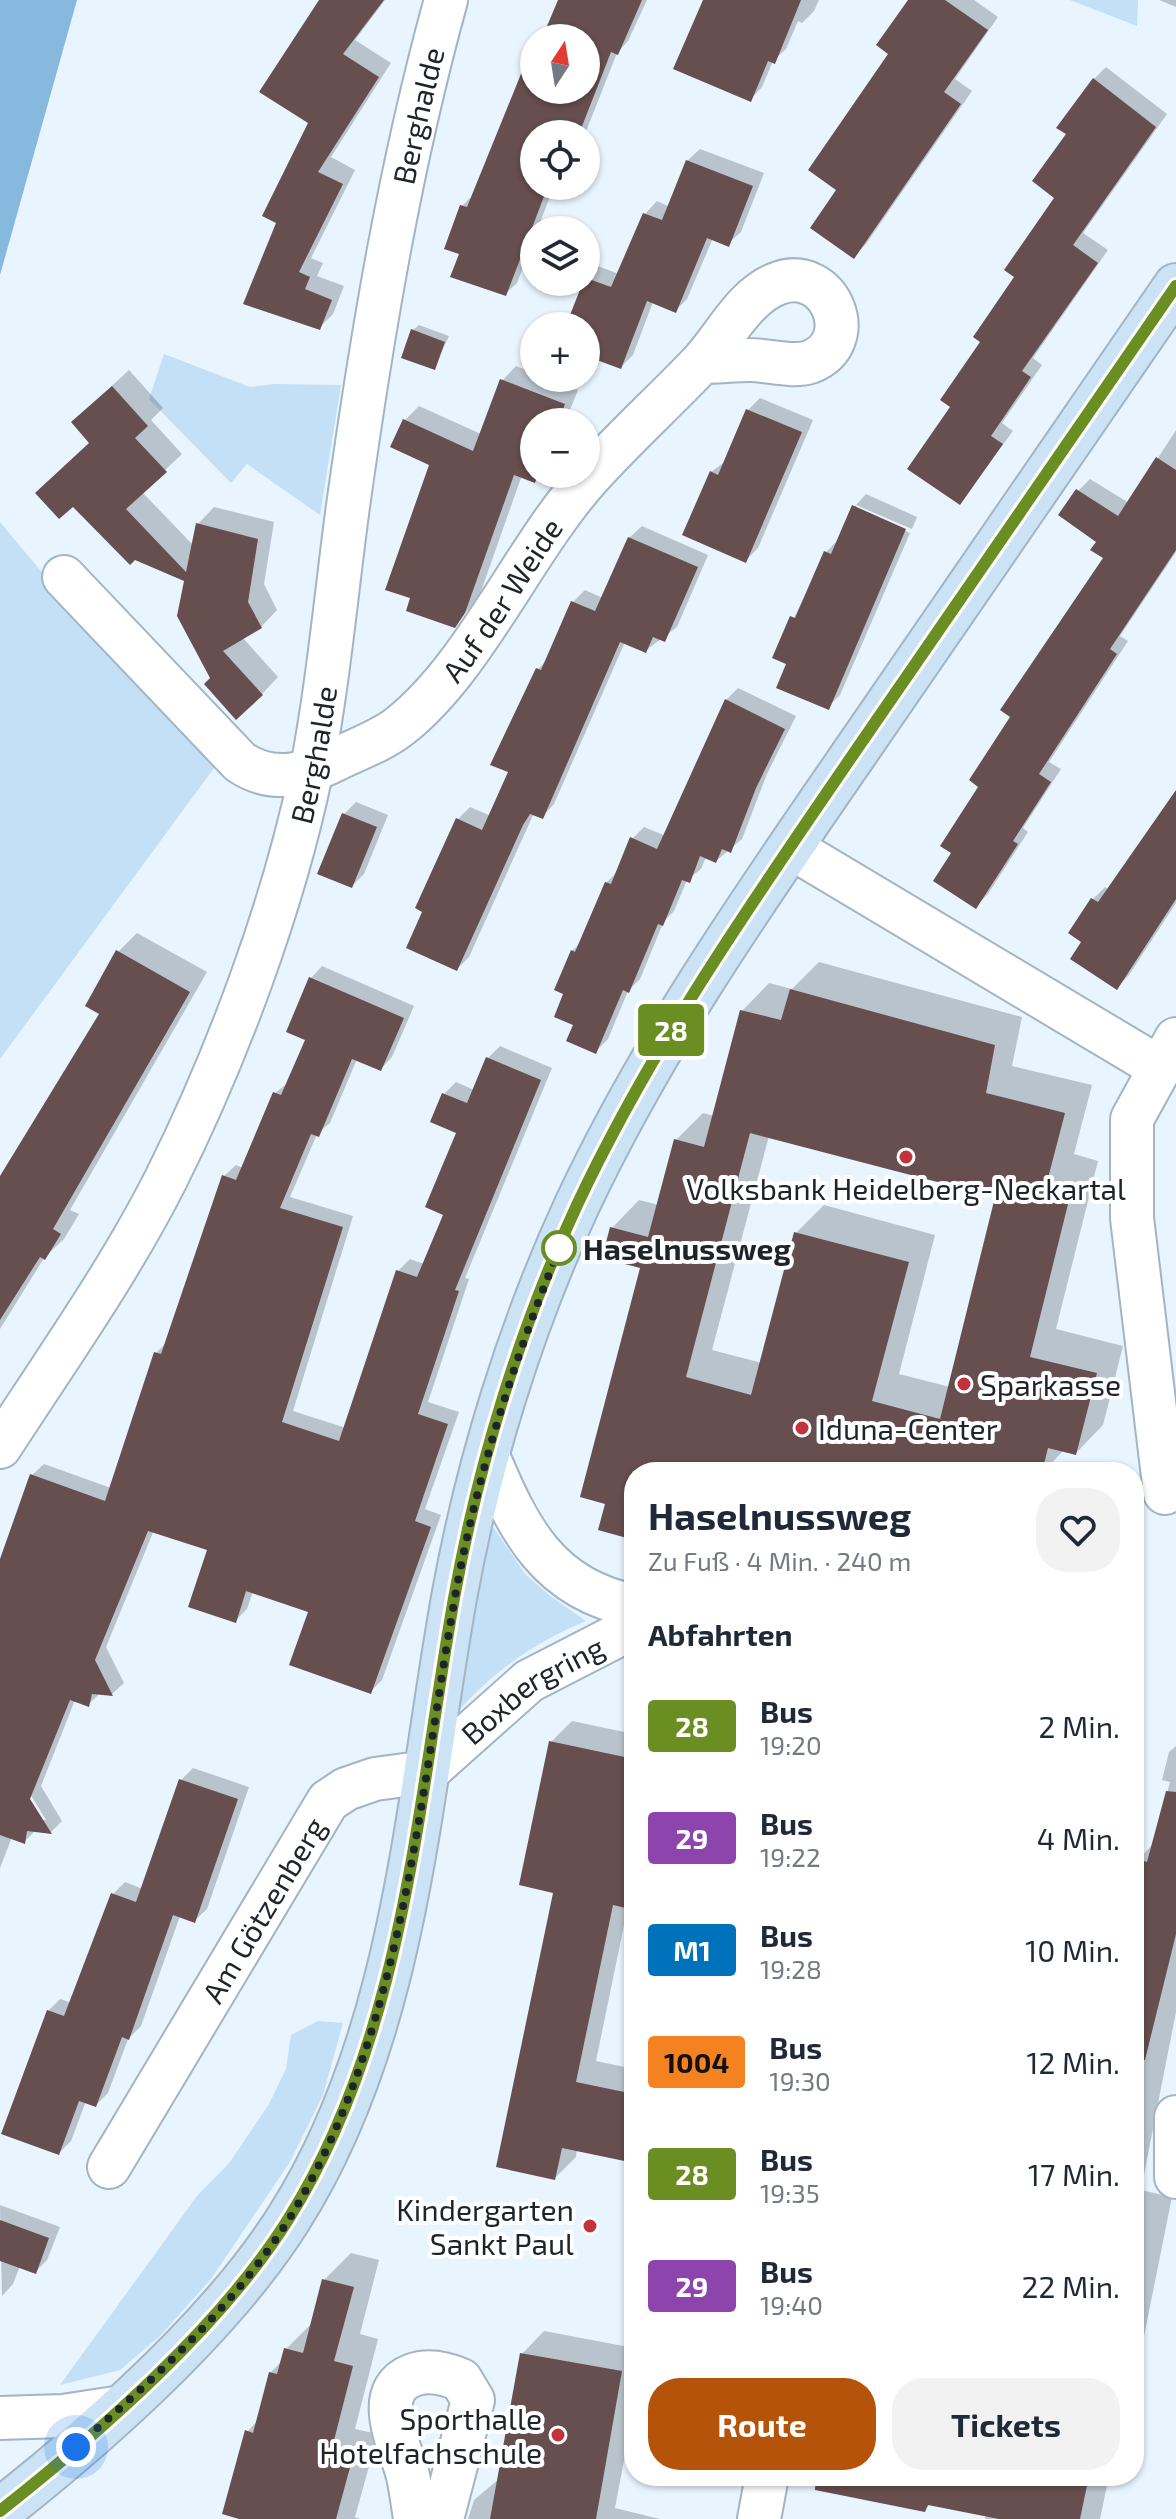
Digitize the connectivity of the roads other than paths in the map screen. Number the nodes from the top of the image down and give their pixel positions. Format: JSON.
{"nodes":[{"id":1,"x":446,"y":0,"type":"edge"},
{"id":2,"x":1176,"y":286,"type":"edge"},
{"id":3,"x":702,"y":362,"type":"dead end"},
{"id":4,"x":64,"y":577,"type":"dead end"},
{"id":5,"x":311,"y":773,"type":"junction"},
{"id":6,"x":790,"y":847,"type":"junction"},
{"id":7,"x":1168,"y":1054,"type":"edge"},
{"id":8,"x":0,"y":1447,"type":"edge"},
{"id":9,"x":488,"y":1456,"type":"junction"},
{"id":10,"x":1158,"y":1495,"type":"edge"},
{"id":11,"x":624,"y":1603,"type":"edge"},
{"id":12,"x":624,"y":1632,"type":"edge"},
{"id":13,"x":427,"y":1772,"type":"junction"},
{"id":14,"x":1176,"y":2117,"type":"edge"},
{"id":15,"x":109,"y":2167,"type":"dead end"},
{"id":16,"x":1176,"y":2177,"type":"edge"},
{"id":17,"x":122,"y":2407,"type":"junction"},
{"id":18,"x":0,"y":2418,"type":"edge"},
{"id":19,"x":765,"y":2486,"type":"edge"},
{"id":20,"x":0,"y":2511,"type":"edge"},
{"id":21,"x":415,"y":2519,"type":"edge"},
{"id":22,"x":442,"y":2519,"type":"edge"},
{"id":23,"x":759,"y":2519,"type":"edge"}],
"edges":[{"from":1,"to":5,"type":"street","name":"Berghalde"},
{"from":2,"to":6,"type":"street","name":"Boxbergring"},
{"from":3,"to":5,"type":"street","name":"Auf der Weide"},
{"from":4,"to":5,"type":"street"},
{"from":5,"to":8,"type":"street","name":"Berghalde"},
{"from":6,"to":7,"type":"street"},
{"from":6,"to":9,"type":"street","name":"Boxbergring"},
{"from":7,"to":10,"type":"street"},
{"from":9,"to":11,"type":"street","name":"Boxbergring"},
{"from":9,"to":13,"type":"street","name":"Boxbergring"},
{"from":12,"to":13,"type":"street","name":"Boxbergring"},
{"from":13,"to":15,"type":"street","name":"Am Götzenberg"},
{"from":13,"to":17,"type":"street"},
{"from":14,"to":16,"type":"street"},
{"from":17,"to":18,"type":"street"},
{"from":17,"to":20,"type":"street"},
{"from":19,"to":23,"type":"street"},
{"from":21,"to":22,"type":"street"}]}
